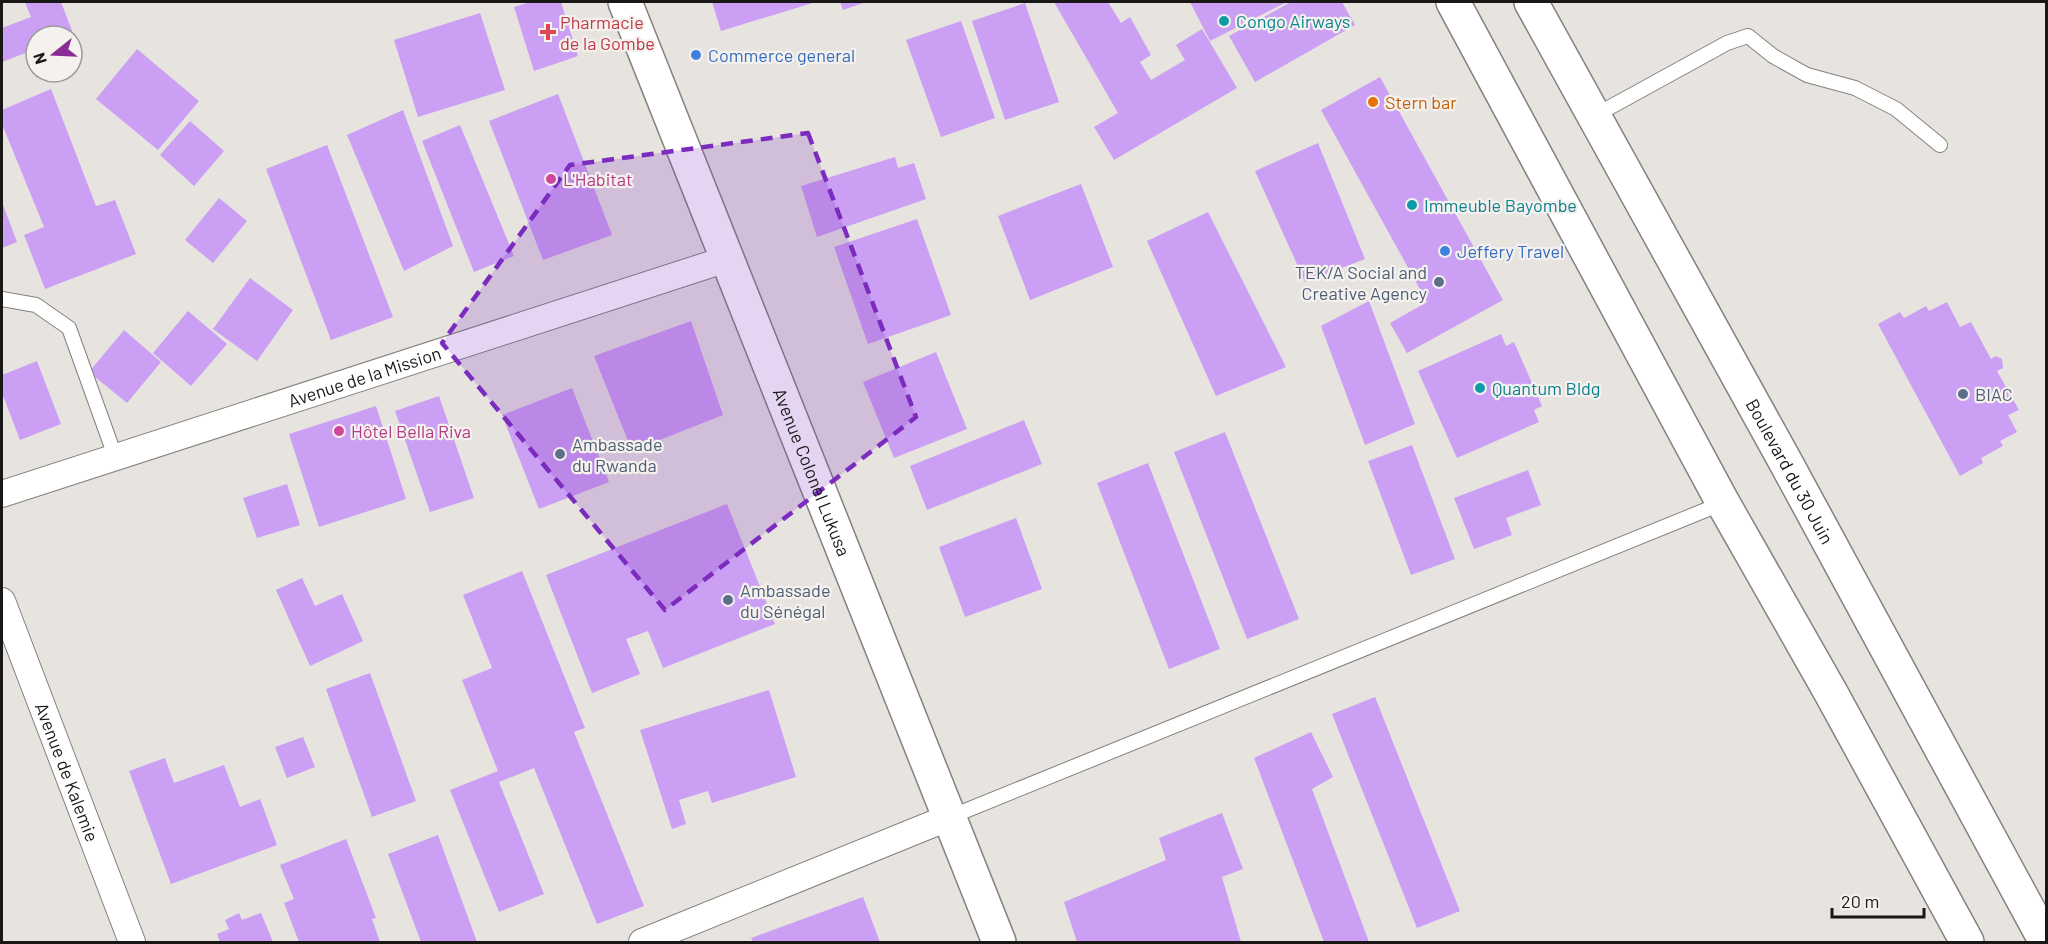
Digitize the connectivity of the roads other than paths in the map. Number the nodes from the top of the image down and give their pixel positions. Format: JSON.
{"nodes":[{"id":1,"x":626,"y":2,"type":"edge"},
{"id":2,"x":1453,"y":2,"type":"edge"},
{"id":3,"x":1531,"y":2,"type":"edge"},
{"id":4,"x":1594,"y":116,"type":"junction"},
{"id":5,"x":1940,"y":145,"type":"dead end"},
{"id":6,"x":727,"y":259,"type":"junction"},
{"id":7,"x":2,"y":299,"type":"edge"},
{"id":8,"x":115,"y":456,"type":"junction"},
{"id":9,"x":2,"y":494,"type":"edge"},
{"id":10,"x":1723,"y":503,"type":"junction"},
{"id":11,"x":2,"y":601,"type":"edge"},
{"id":12,"x":950,"y":817,"type":"junction"},
{"id":13,"x":132,"y":942,"type":"edge"},
{"id":14,"x":642,"y":942,"type":"edge"},
{"id":15,"x":999,"y":942,"type":"edge"},
{"id":16,"x":1967,"y":942,"type":"edge"},
{"id":17,"x":2046,"y":942,"type":"edge"}],
"edges":[{"from":1,"to":6,"type":"main road","name":"Avenue Colonel Lukusa"},
{"from":2,"to":10,"type":"main road"},
{"from":3,"to":4,"type":"main road","name":"Boulevard du 30 Juin"},
{"from":4,"to":5,"type":"lane"},
{"from":4,"to":17,"type":"main road","name":"Boulevard du 30 Juin"},
{"from":6,"to":8,"type":"street","name":"Avenue de la Mission"},
{"from":6,"to":12,"type":"main road","name":"Avenue Colonel Lukusa"},
{"from":7,"to":8,"type":"lane"},
{"from":8,"to":9,"type":"street","name":"Avenue de la Mission"},
{"from":10,"to":12,"type":"lane"},
{"from":10,"to":16,"type":"main road"},
{"from":11,"to":13,"type":"street","name":"Avenue de Kalemie"},
{"from":12,"to":14,"type":"street"},
{"from":12,"to":15,"type":"main road","name":"Avenue Colonel Lukusa"}]}
